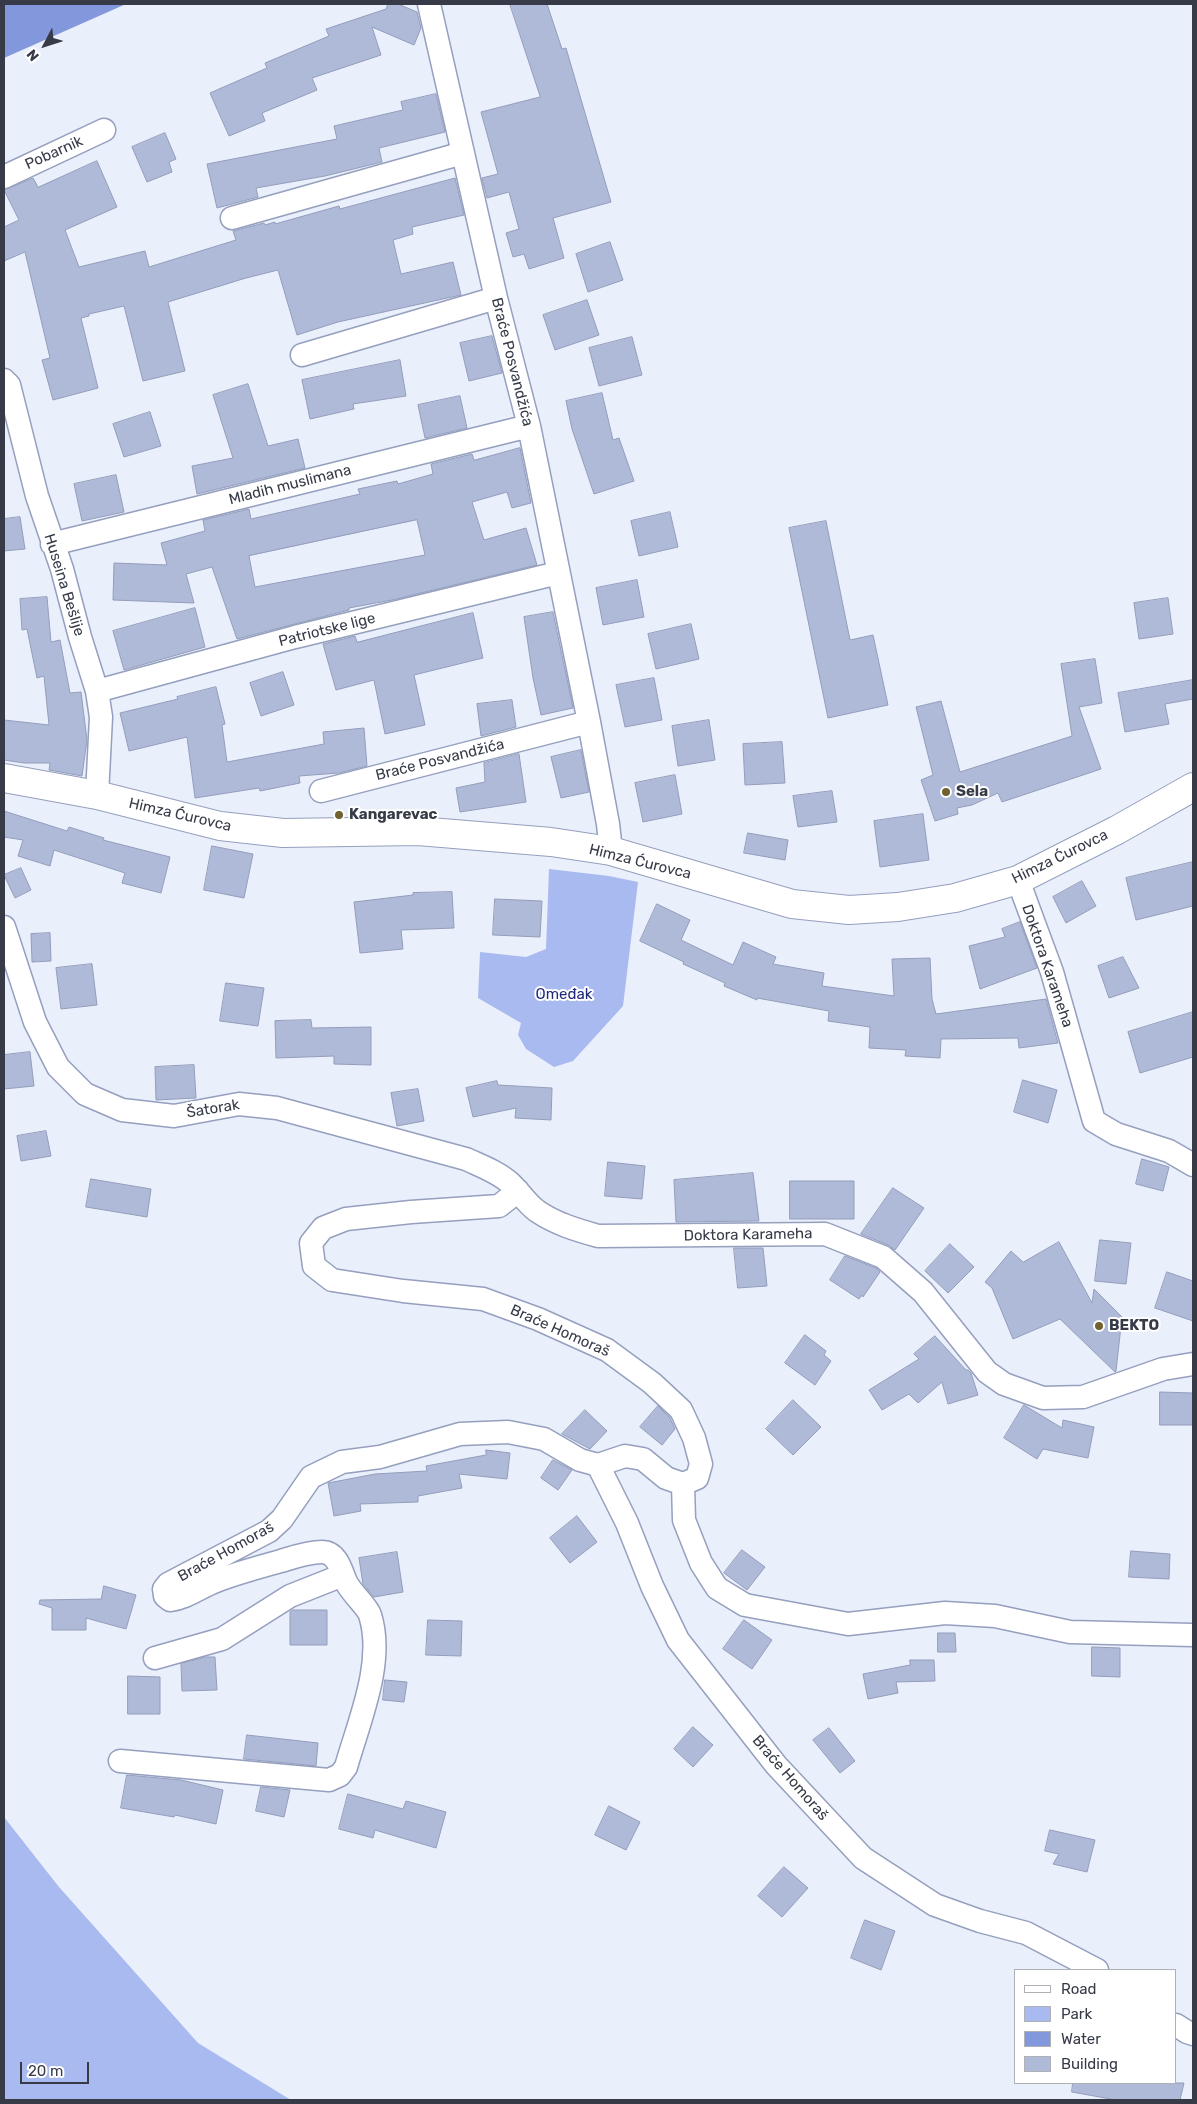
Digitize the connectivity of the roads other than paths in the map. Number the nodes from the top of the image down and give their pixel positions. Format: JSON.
{"nodes":[{"id":1,"x":429,"y":4,"type":"edge"},
{"id":2,"x":104,"y":130,"type":"dead end"},
{"id":3,"x":463,"y":153,"type":"junction"},
{"id":4,"x":4,"y":177,"type":"edge"},
{"id":5,"x":232,"y":218,"type":"dead end"},
{"id":6,"x":496,"y":298,"type":"junction"},
{"id":7,"x":302,"y":355,"type":"dead end"},
{"id":8,"x":4,"y":380,"type":"edge"},
{"id":9,"x":529,"y":426,"type":"junction"},
{"id":10,"x":52,"y":544,"type":"junction"},
{"id":11,"x":558,"y":573,"type":"junction"},
{"id":12,"x":97,"y":692,"type":"junction"},
{"id":13,"x":589,"y":722,"type":"junction"},
{"id":14,"x":4,"y":778,"type":"edge"},
{"id":15,"x":1193,"y":788,"type":"edge"},
{"id":16,"x":321,"y":791,"type":"dead end"},
{"id":17,"x":97,"y":795,"type":"junction"},
{"id":18,"x":611,"y":851,"type":"junction"},
{"id":19,"x":1018,"y":880,"type":"junction"},
{"id":20,"x":4,"y":929,"type":"edge"},
{"id":21,"x":1193,"y":1164,"type":"edge"},
{"id":22,"x":518,"y":1192,"type":"junction"},
{"id":23,"x":1193,"y":1364,"type":"edge"},
{"id":24,"x":598,"y":1465,"type":"junction"},
{"id":25,"x":683,"y":1484,"type":"junction"},
{"id":26,"x":343,"y":1575,"type":"junction"},
{"id":27,"x":1193,"y":1635,"type":"edge"},
{"id":28,"x":156,"y":1658,"type":"dead end"},
{"id":29,"x":120,"y":1760,"type":"dead end"},
{"id":30,"x":1095,"y":1969,"type":"edge"},
{"id":31,"x":1177,"y":2025,"type":"edge"},
{"id":32,"x":1193,"y":2034,"type":"edge"}],
"edges":[{"from":1,"to":3,"type":"street","name":"Braće Posvandžića"},
{"from":2,"to":4,"type":"street","name":"Pobarnik"},
{"from":3,"to":5,"type":"street"},
{"from":3,"to":6,"type":"street","name":"Braće Posvandžića"},
{"from":6,"to":7,"type":"street"},
{"from":6,"to":9,"type":"street","name":"Braće Posvandžića"},
{"from":8,"to":10,"type":"street","name":"Huseina Bešlije"},
{"from":9,"to":10,"type":"street","name":"Mladih muslimana"},
{"from":9,"to":11,"type":"street","name":"Braće Posvandžića"},
{"from":10,"to":12,"type":"street","name":"Huseina Bešlije"},
{"from":11,"to":12,"type":"street","name":"Patriotske lige"},
{"from":11,"to":13,"type":"street","name":"Braće Posvandžića"},
{"from":12,"to":17,"type":"street","name":"Huseina Bešlije"},
{"from":13,"to":16,"type":"street","name":"Braće Posvandžića"},
{"from":13,"to":18,"type":"street","name":"Braće Posvandžića"},
{"from":14,"to":17,"type":"main road","name":"Himza Ćurovca"},
{"from":15,"to":19,"type":"main road","name":"Himza Ćurovca"},
{"from":17,"to":18,"type":"main road","name":"Himza Ćurovca"},
{"from":18,"to":19,"type":"main road","name":"Himza Ćurovca"},
{"from":19,"to":21,"type":"street","name":"Doktora Karameha"},
{"from":20,"to":22,"type":"street","name":"Šatorak"},
{"from":22,"to":23,"type":"street","name":"Doktora Karameha"},
{"from":22,"to":25,"type":"street","name":"Braće Homoraš"},
{"from":24,"to":25,"type":"street"},
{"from":24,"to":26,"type":"street","name":"Braće Homoraš"},
{"from":24,"to":30,"type":"street","name":"Braće Homoraš"},
{"from":25,"to":27,"type":"street"},
{"from":26,"to":28,"type":"street"},
{"from":26,"to":29,"type":"street","name":"Braće Homoraš"},
{"from":31,"to":32,"type":"street"}]}
